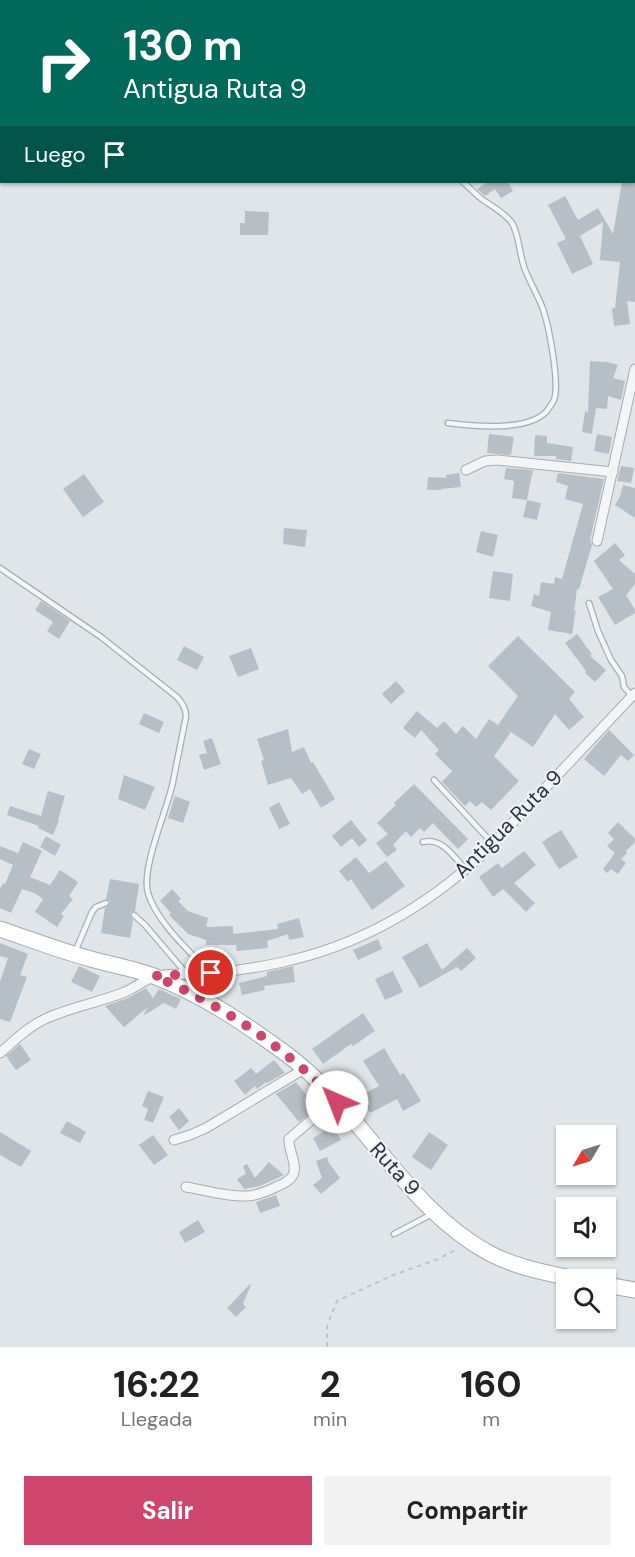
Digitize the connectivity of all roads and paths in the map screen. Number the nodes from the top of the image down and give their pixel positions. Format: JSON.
{"nodes":[{"id":1,"x":464,"y":183,"type":"edge"},
{"id":2,"x":635,"y":369,"type":"edge"},
{"id":3,"x":448,"y":423,"type":"dead end"},
{"id":4,"x":466,"y":470,"type":"dead end"},
{"id":5,"x":613,"y":472,"type":"junction"},
{"id":6,"x":597,"y":540,"type":"dead end"},
{"id":7,"x":0,"y":568,"type":"edge"},
{"id":8,"x":589,"y":603,"type":"dead end"},
{"id":9,"x":633,"y":694,"type":"edge"},
{"id":10,"x":434,"y":780,"type":"dead end"},
{"id":11,"x":423,"y":842,"type":"dead end"},
{"id":12,"x":493,"y":844,"type":"junction"},
{"id":13,"x":466,"y":870,"type":"junction"},
{"id":14,"x":106,"y":903,"type":"dead end"},
{"id":15,"x":134,"y":915,"type":"dead end"},
{"id":16,"x":0,"y":930,"type":"edge"},
{"id":17,"x":75,"y":954,"type":"junction"},
{"id":18,"x":211,"y":973,"type":"junction"},
{"id":19,"x":187,"y":974,"type":"junction"},
{"id":20,"x":154,"y":976,"type":"junction"},
{"id":21,"x":0,"y":1053,"type":"edge"},
{"id":22,"x":304,"y":1069,"type":"junction"},
{"id":23,"x":337,"y":1102,"type":"junction"},
{"id":24,"x":174,"y":1140,"type":"dead end"},
{"id":25,"x":186,"y":1187,"type":"dead end"},
{"id":26,"x":434,"y":1212,"type":"junction"},
{"id":27,"x":394,"y":1234,"type":"dead end"},
{"id":28,"x":471,"y":1242,"type":"junction"},
{"id":29,"x":556,"y":1275,"type":"edge"},
{"id":30,"x":616,"y":1287,"type":"edge"},
{"id":31,"x":635,"y":1290,"type":"edge"},
{"id":32,"x":327,"y":1347,"type":"edge"}],
"edges":[{"from":1,"to":3,"type":"lane"},
{"from":2,"to":5,"type":"street"},
{"from":4,"to":5,"type":"street"},
{"from":5,"to":6,"type":"street"},
{"from":7,"to":18,"type":"lane"},
{"from":8,"to":9,"type":"lane"},
{"from":9,"to":12,"type":"street","name":"Antigua Ruta 9"},
{"from":10,"to":12,"type":"lane"},
{"from":11,"to":13,"type":"lane"},
{"from":12,"to":13,"type":"street","name":"Antigua Ruta 9"},
{"from":13,"to":18,"type":"street","name":"Antigua Ruta 9"},
{"from":14,"to":17,"type":"lane"},
{"from":15,"to":19,"type":"lane"},
{"from":16,"to":17,"type":"main road","name":"Ruta 9"},
{"from":17,"to":20,"type":"main road","name":"Ruta 9"},
{"from":18,"to":19,"type":"street","name":"Antigua Ruta 9"},
{"from":19,"to":20,"type":"street","name":"Antigua Ruta 9"},
{"from":20,"to":21,"type":"street"},
{"from":20,"to":22,"type":"main road","name":"Ruta 9"},
{"from":22,"to":23,"type":"main road","name":"Ruta 9"},
{"from":22,"to":24,"type":"street"},
{"from":23,"to":25,"type":"street"},
{"from":23,"to":26,"type":"main road","name":"Ruta 9"},
{"from":26,"to":27,"type":"lane"},
{"from":26,"to":28,"type":"main road","name":"Ruta 9"},
{"from":28,"to":29,"type":"main road","name":"Ruta 9"},
{"from":28,"to":32,"type":"path"},
{"from":30,"to":31,"type":"main road"}]}
